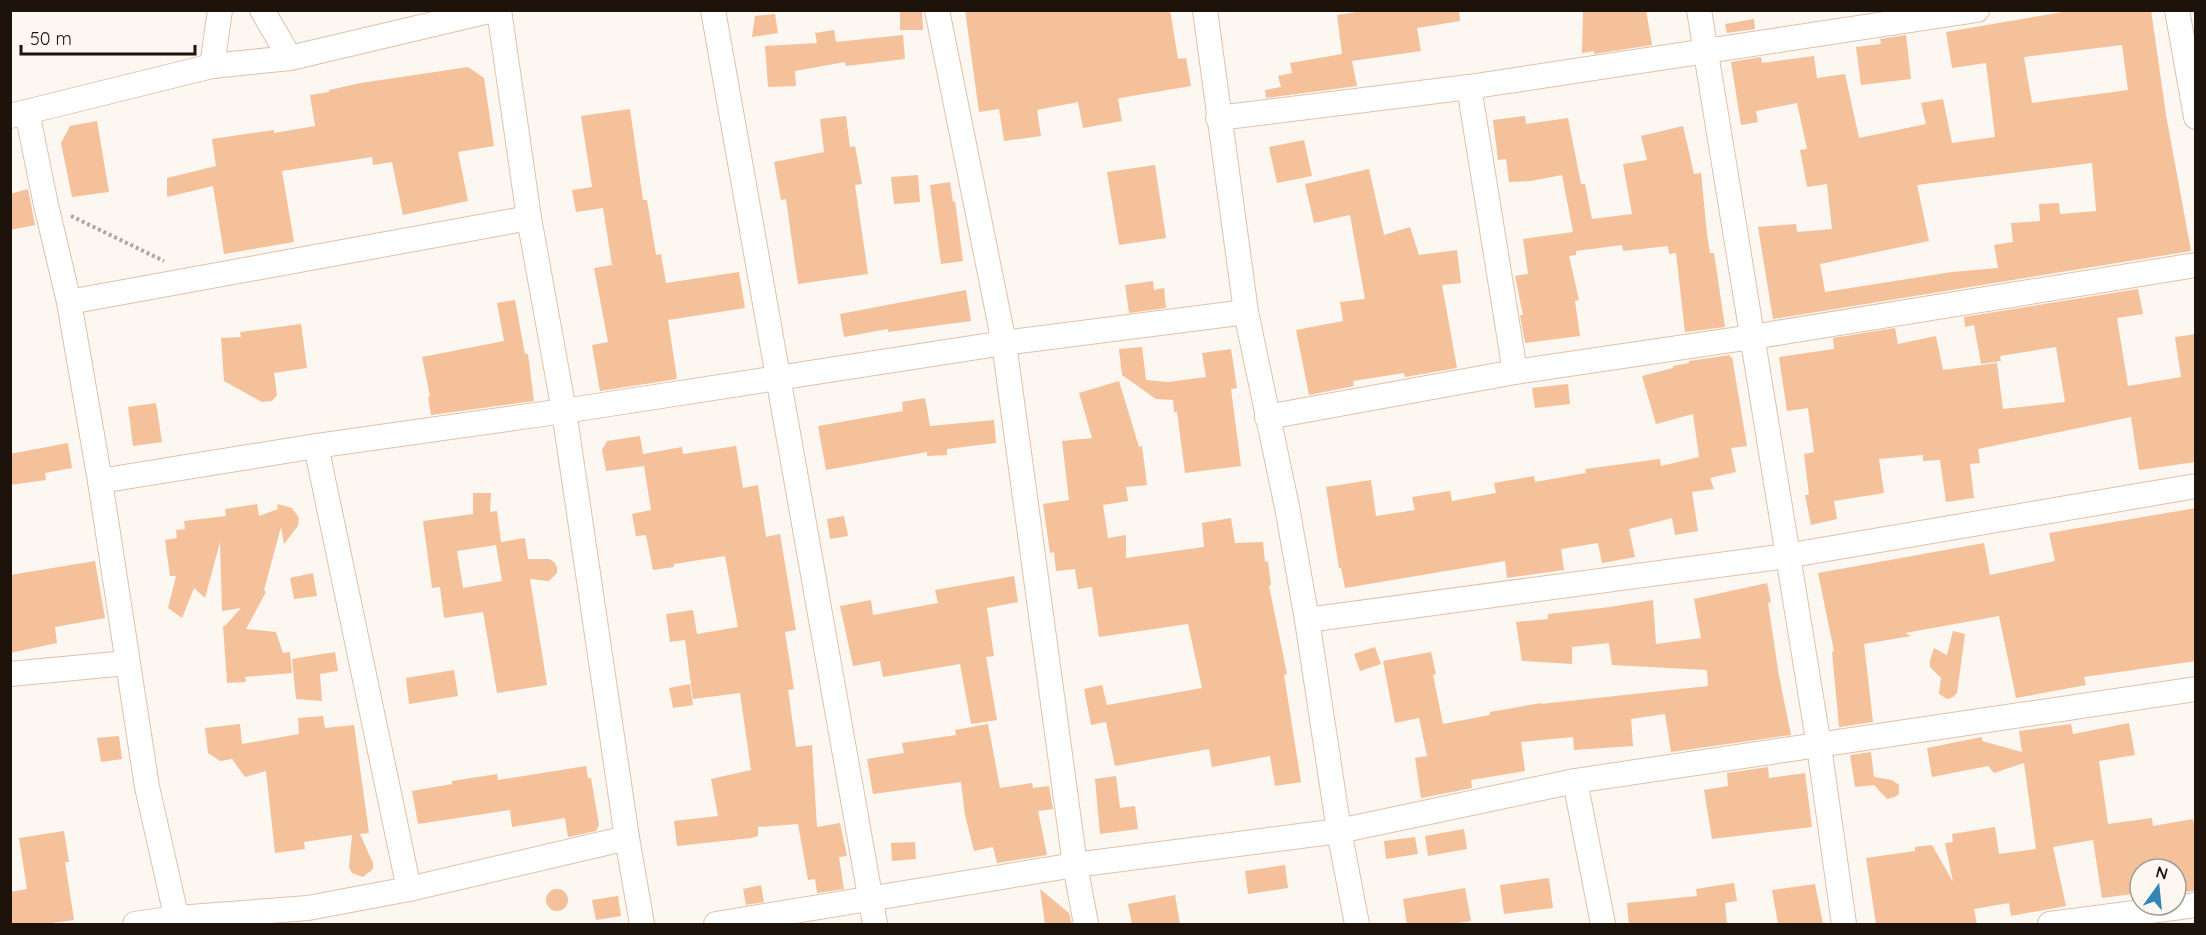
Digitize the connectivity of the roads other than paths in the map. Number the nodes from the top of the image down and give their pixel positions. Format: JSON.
{"nodes":[{"id":1,"x":220,"y":10,"type":"edge"},
{"id":2,"x":262,"y":10,"type":"edge"},
{"id":3,"x":493,"y":10,"type":"edge"},
{"id":4,"x":499,"y":10,"type":"edge"},
{"id":5,"x":713,"y":10,"type":"edge"},
{"id":6,"x":937,"y":10,"type":"edge"},
{"id":7,"x":1205,"y":10,"type":"edge"},
{"id":8,"x":1699,"y":10,"type":"edge"},
{"id":9,"x":1977,"y":10,"type":"edge"},
{"id":10,"x":2177,"y":10,"type":"edge"},
{"id":11,"x":1705,"y":53,"type":"junction"},
{"id":12,"x":290,"y":58,"type":"junction"},
{"id":13,"x":212,"y":66,"type":"junction"},
{"id":14,"x":1468,"y":87,"type":"junction"},
{"id":15,"x":19,"y":114,"type":"edge"},
{"id":16,"x":2196,"y":117,"type":"edge"},
{"id":17,"x":1218,"y":118,"type":"junction"},
{"id":18,"x":528,"y":218,"type":"junction"},
{"id":19,"x":2196,"y":265,"type":"edge"},
{"id":20,"x":69,"y":302,"type":"junction"},
{"id":21,"x":1246,"y":312,"type":"junction"},
{"id":22,"x":1752,"y":337,"type":"junction"},
{"id":23,"x":1004,"y":343,"type":"junction"},
{"id":24,"x":1515,"y":372,"type":"junction"},
{"id":25,"x":780,"y":377,"type":"junction"},
{"id":26,"x":564,"y":411,"type":"junction"},
{"id":27,"x":1267,"y":417,"type":"junction"},
{"id":28,"x":316,"y":446,"type":"junction"},
{"id":29,"x":100,"y":481,"type":"junction"},
{"id":30,"x":2196,"y":486,"type":"edge"},
{"id":31,"x":1786,"y":556,"type":"junction"},
{"id":32,"x":1307,"y":620,"type":"junction"},
{"id":33,"x":127,"y":663,"type":"junction"},
{"id":34,"x":10,"y":674,"type":"edge"},
{"id":35,"x":2196,"y":689,"type":"edge"},
{"id":36,"x":1819,"y":746,"type":"junction"},
{"id":37,"x":1575,"y":781,"type":"junction"},
{"id":38,"x":1339,"y":831,"type":"junction"},
{"id":39,"x":627,"y":838,"type":"junction"},
{"id":40,"x":1075,"y":865,"type":"junction"},
{"id":41,"x":410,"y":889,"type":"junction"},
{"id":42,"x":871,"y":899,"type":"junction"},
{"id":43,"x":2196,"y":905,"type":"edge"},
{"id":44,"x":309,"y":916,"type":"edge"},
{"id":45,"x":177,"y":921,"type":"edge"},
{"id":46,"x":135,"y":924,"type":"edge"},
{"id":47,"x":642,"y":924,"type":"edge"},
{"id":48,"x":716,"y":924,"type":"edge"},
{"id":49,"x":875,"y":924,"type":"edge"},
{"id":50,"x":1086,"y":924,"type":"edge"},
{"id":51,"x":1357,"y":924,"type":"edge"},
{"id":52,"x":1603,"y":924,"type":"edge"},
{"id":53,"x":1844,"y":924,"type":"edge"},
{"id":54,"x":2050,"y":924,"type":"edge"}],
"edges":[{"from":1,"to":13,"type":"street"},
{"from":2,"to":12,"type":"street"},
{"from":3,"to":12,"type":"street"},
{"from":4,"to":18,"type":"street"},
{"from":5,"to":25,"type":"street"},
{"from":6,"to":23,"type":"street"},
{"from":7,"to":17,"type":"street"},
{"from":8,"to":11,"type":"street"},
{"from":9,"to":11,"type":"street"},
{"from":10,"to":16,"type":"street"},
{"from":11,"to":14,"type":"street"},
{"from":11,"to":22,"type":"street"},
{"from":12,"to":13,"type":"street"},
{"from":13,"to":15,"type":"street"},
{"from":14,"to":17,"type":"street"},
{"from":14,"to":24,"type":"street"},
{"from":15,"to":20,"type":"street"},
{"from":17,"to":21,"type":"street"},
{"from":18,"to":20,"type":"street"},
{"from":18,"to":26,"type":"street"},
{"from":19,"to":22,"type":"street"},
{"from":20,"to":29,"type":"street"},
{"from":21,"to":23,"type":"street"},
{"from":21,"to":27,"type":"street"},
{"from":22,"to":24,"type":"street"},
{"from":22,"to":31,"type":"street"},
{"from":23,"to":25,"type":"street"},
{"from":23,"to":40,"type":"street"},
{"from":24,"to":27,"type":"street"},
{"from":25,"to":26,"type":"street"},
{"from":25,"to":42,"type":"street"},
{"from":26,"to":28,"type":"street"},
{"from":26,"to":39,"type":"street"},
{"from":27,"to":32,"type":"street"},
{"from":28,"to":29,"type":"street"},
{"from":28,"to":41,"type":"street"},
{"from":29,"to":33,"type":"street"},
{"from":30,"to":31,"type":"street"},
{"from":31,"to":32,"type":"street"},
{"from":31,"to":36,"type":"street"},
{"from":32,"to":38,"type":"street"},
{"from":33,"to":34,"type":"street"},
{"from":33,"to":45,"type":"street"},
{"from":35,"to":36,"type":"street"},
{"from":36,"to":37,"type":"street"},
{"from":36,"to":53,"type":"street"},
{"from":37,"to":38,"type":"street"},
{"from":37,"to":52,"type":"street"},
{"from":38,"to":40,"type":"street"},
{"from":38,"to":51,"type":"street"},
{"from":39,"to":41,"type":"street"},
{"from":39,"to":47,"type":"street"},
{"from":40,"to":42,"type":"street"},
{"from":40,"to":50,"type":"street"},
{"from":41,"to":44,"type":"street"},
{"from":42,"to":48,"type":"street"},
{"from":42,"to":49,"type":"street"},
{"from":43,"to":54,"type":"street"},
{"from":44,"to":45,"type":"street"},
{"from":45,"to":46,"type":"street"}]}
